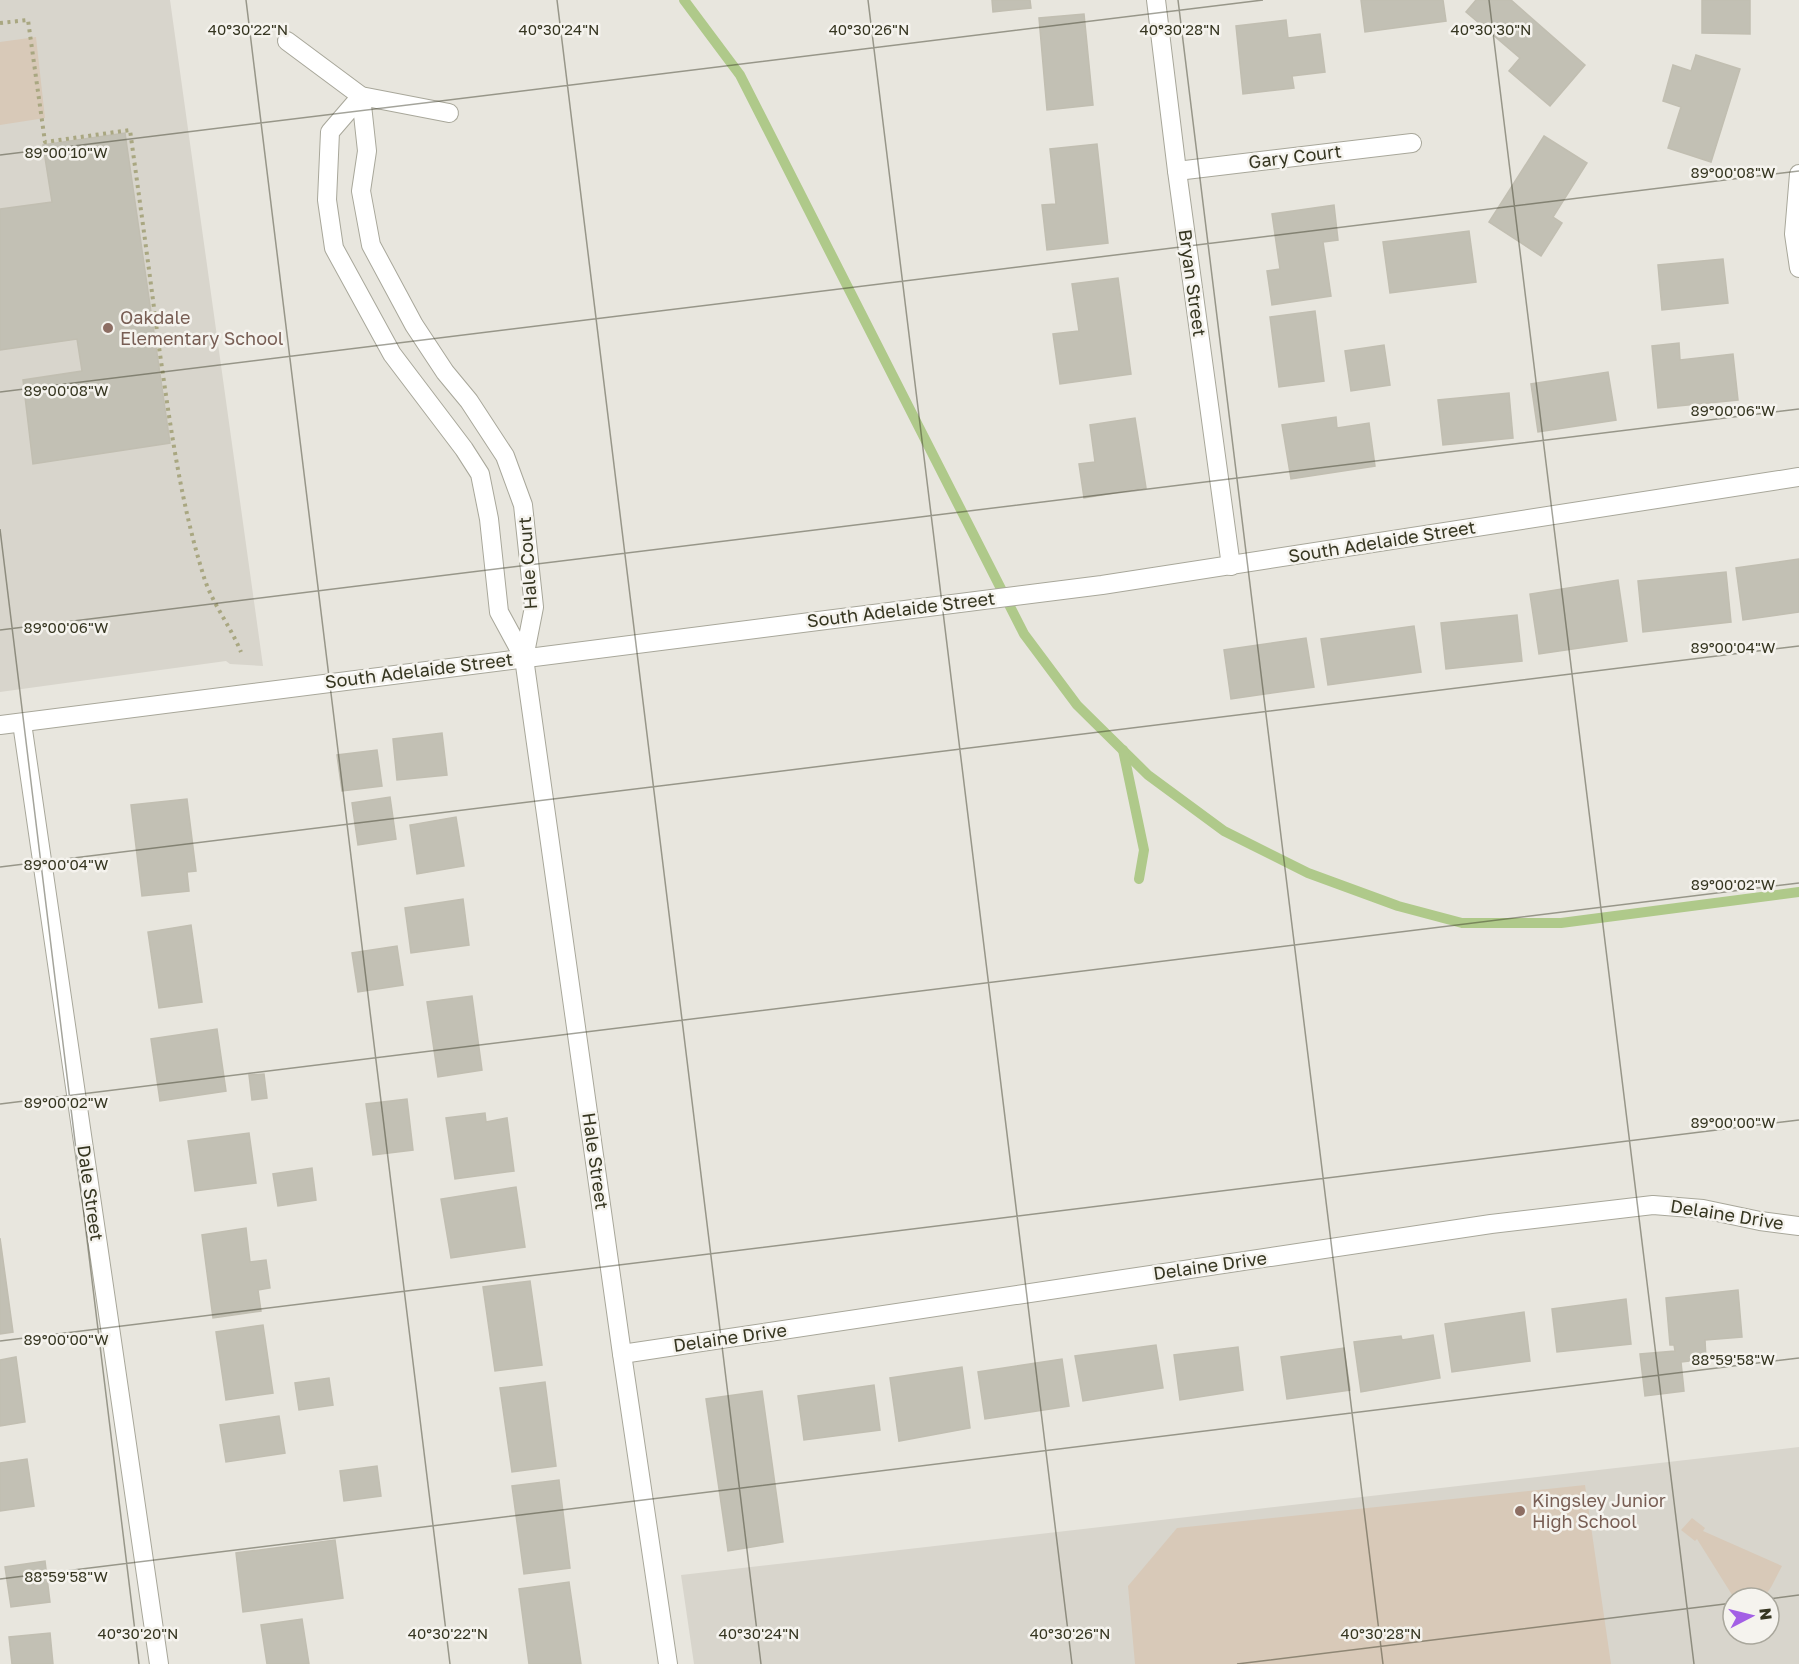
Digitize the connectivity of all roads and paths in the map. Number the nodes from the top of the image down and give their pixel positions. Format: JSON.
{"nodes":[{"id":1,"x":1156,"y":0,"type":"edge"},
{"id":2,"x":0,"y":23,"type":"edge"},
{"id":3,"x":287,"y":42,"type":"dead end"},
{"id":4,"x":361,"y":96,"type":"junction"},
{"id":5,"x":449,"y":113,"type":"dead end"},
{"id":6,"x":1412,"y":142,"type":"dead end"},
{"id":7,"x":1177,"y":171,"type":"junction"},
{"id":8,"x":1799,"y":174,"type":"edge"},
{"id":9,"x":1799,"y":268,"type":"edge"},
{"id":10,"x":394,"y":289,"type":"junction"},
{"id":11,"x":364,"y":303,"type":"junction"},
{"id":12,"x":458,"y":388,"type":"junction"},
{"id":13,"x":430,"y":405,"type":"junction"},
{"id":14,"x":1799,"y":477,"type":"edge"},
{"id":15,"x":1231,"y":566,"type":"junction"},
{"id":16,"x":241,"y":651,"type":"dead end"},
{"id":17,"x":524,"y":658,"type":"junction"},
{"id":18,"x":22,"y":723,"type":"junction"},
{"id":19,"x":0,"y":726,"type":"edge"},
{"id":20,"x":1799,"y":1226,"type":"edge"},
{"id":21,"x":622,"y":1354,"type":"junction"},
{"id":22,"x":159,"y":1664,"type":"edge"},
{"id":23,"x":668,"y":1664,"type":"edge"}],
"edges":[{"from":1,"to":7,"type":"street","name":"Bryan Street"},
{"from":2,"to":16,"type":"path"},
{"from":3,"to":4,"type":"street"},
{"from":4,"to":5,"type":"street"},
{"from":4,"to":10,"type":"street","name":"Hale Court"},
{"from":4,"to":11,"type":"street","name":"Hale Court"},
{"from":6,"to":7,"type":"street","name":"Gary Court"},
{"from":7,"to":15,"type":"street","name":"Bryan Street"},
{"from":8,"to":9,"type":"street"},
{"from":10,"to":11,"type":"street"},
{"from":10,"to":12,"type":"street","name":"Hale Court"},
{"from":11,"to":13,"type":"street","name":"Hale Court"},
{"from":12,"to":13,"type":"street"},
{"from":12,"to":17,"type":"street","name":"Hale Court"},
{"from":13,"to":17,"type":"street","name":"Hale Court"},
{"from":14,"to":15,"type":"street","name":"South Adelaide Street"},
{"from":15,"to":17,"type":"street","name":"South Adelaide Street"},
{"from":17,"to":18,"type":"street","name":"South Adelaide Street"},
{"from":17,"to":21,"type":"street","name":"Hale Street"},
{"from":18,"to":19,"type":"street","name":"South Adelaide Street"},
{"from":18,"to":22,"type":"street","name":"Dale Street"},
{"from":20,"to":21,"type":"street","name":"Delaine Drive"},
{"from":21,"to":23,"type":"street","name":"Hale Street"}]}
